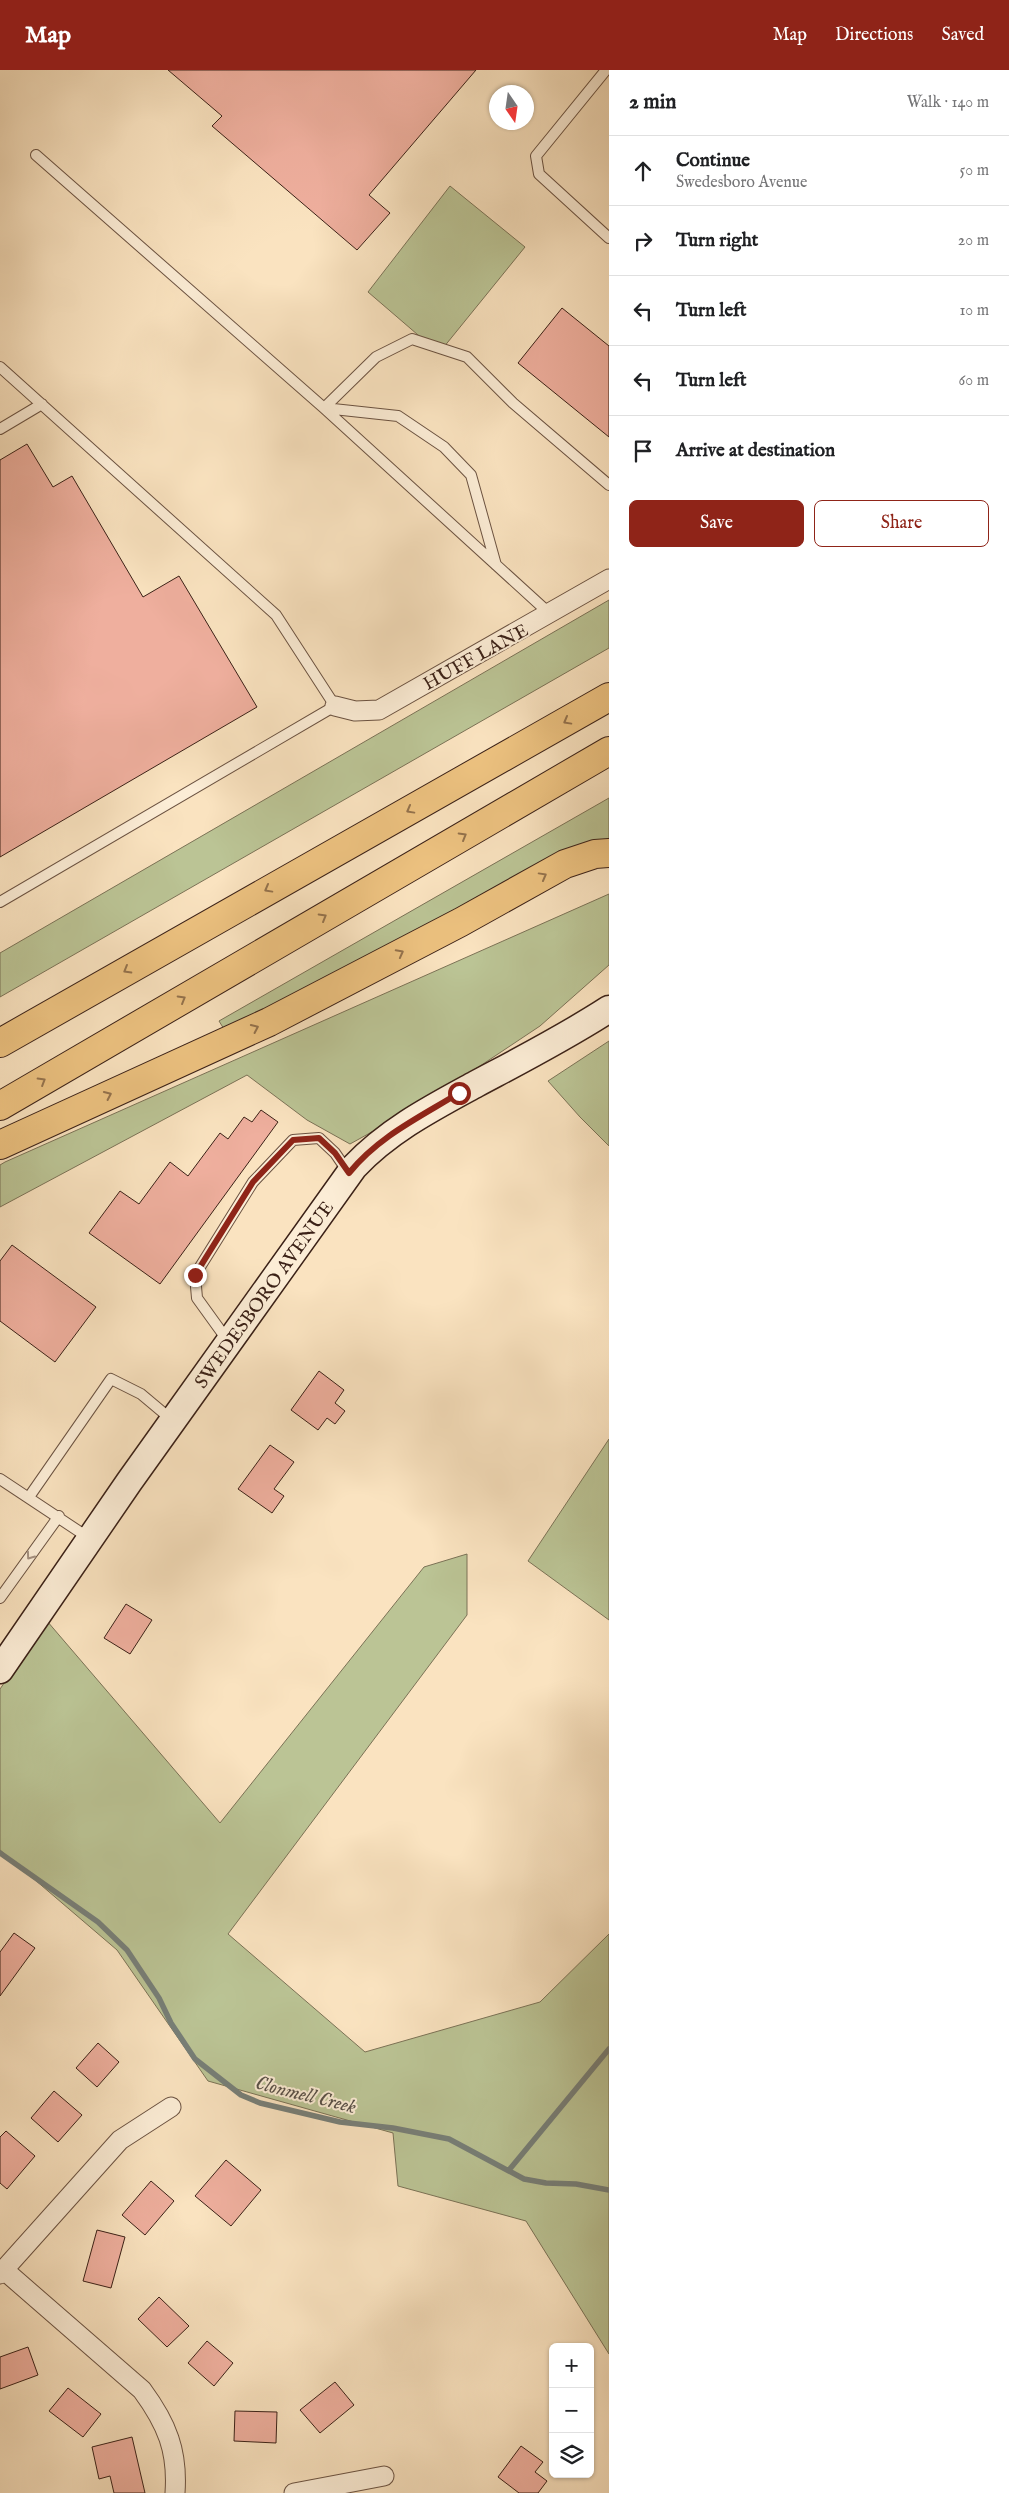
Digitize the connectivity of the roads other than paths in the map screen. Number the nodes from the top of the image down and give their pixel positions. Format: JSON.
{"nodes":[{"id":1,"x":606,"y":70,"type":"edge"},
{"id":2,"x":36,"y":155,"type":"dead end"},
{"id":3,"x":609,"y":238,"type":"edge"},
{"id":4,"x":0,"y":367,"type":"edge"},
{"id":5,"x":42,"y":404,"type":"junction"},
{"id":6,"x":324,"y":408,"type":"junction"},
{"id":7,"x":0,"y":429,"type":"edge"},
{"id":8,"x":609,"y":485,"type":"edge"},
{"id":9,"x":496,"y":565,"type":"junction"},
{"id":10,"x":609,"y":579,"type":"edge"},
{"id":11,"x":550,"y":614,"type":"junction"},
{"id":12,"x":609,"y":697,"type":"edge"},
{"id":13,"x":335,"y":706,"type":"junction"},
{"id":14,"x":609,"y":752,"type":"edge"},
{"id":15,"x":609,"y":853,"type":"edge"},
{"id":16,"x":0,"y":902,"type":"edge"},
{"id":17,"x":609,"y":1009,"type":"edge"},
{"id":18,"x":0,"y":1043,"type":"edge"},
{"id":19,"x":0,"y":1106,"type":"edge"},
{"id":20,"x":0,"y":1145,"type":"edge"},
{"id":21,"x":349,"y":1173,"type":"junction"},
{"id":22,"x":230,"y":1342,"type":"junction"},
{"id":23,"x":173,"y":1420,"type":"junction"},
{"id":24,"x":0,"y":1479,"type":"edge"},
{"id":25,"x":29,"y":1497,"type":"junction"},
{"id":26,"x":59,"y":1516,"type":"junction"},
{"id":27,"x":89,"y":1539,"type":"junction"},
{"id":28,"x":0,"y":1598,"type":"edge"},
{"id":29,"x":0,"y":1670,"type":"edge"},
{"id":30,"x":171,"y":2107,"type":"dead end"},
{"id":31,"x":2,"y":2272,"type":"edge"},
{"id":32,"x":384,"y":2476,"type":"dead end"},
{"id":33,"x":175,"y":2493,"type":"edge"},
{"id":34,"x":294,"y":2493,"type":"edge"}],
"edges":[{"from":1,"to":3,"type":"lane"},
{"from":2,"to":6,"type":"lane"},
{"from":4,"to":5,"type":"lane"},
{"from":5,"to":7,"type":"lane"},
{"from":5,"to":13,"type":"lane"},
{"from":6,"to":8,"type":"lane"},
{"from":6,"to":9,"type":"lane"},
{"from":6,"to":9,"type":"lane"},
{"from":9,"to":11,"type":"lane"},
{"from":10,"to":11,"type":"street","name":"HUFF LANE"},
{"from":11,"to":13,"type":"street","name":"HUFF LANE"},
{"from":12,"to":18,"type":"highway","one_way":true},
{"from":13,"to":16,"type":"lane"},
{"from":19,"to":14,"type":"highway","one_way":true},
{"from":20,"to":15,"type":"highway","one_way":true},
{"from":17,"to":21,"type":"street","name":"SWEDESBORO AVENUE"},
{"from":21,"to":22,"type":"street","name":"SWEDESBORO AVENUE"},
{"from":21,"to":22,"type":"lane"},
{"from":22,"to":23,"type":"street","name":"SWEDESBORO AVENUE"},
{"from":23,"to":25,"type":"lane"},
{"from":23,"to":27,"type":"street","name":"SWEDESBORO AVENUE"},
{"from":24,"to":25,"type":"lane"},
{"from":25,"to":26,"type":"lane"},
{"from":26,"to":27,"type":"lane"},
{"from":26,"to":28,"type":"lane","one_way":true},
{"from":27,"to":29,"type":"street","name":"SWEDESBORO AVENUE"},
{"from":30,"to":31,"type":"street"},
{"from":31,"to":33,"type":"street"},
{"from":32,"to":34,"type":"street"}]}
